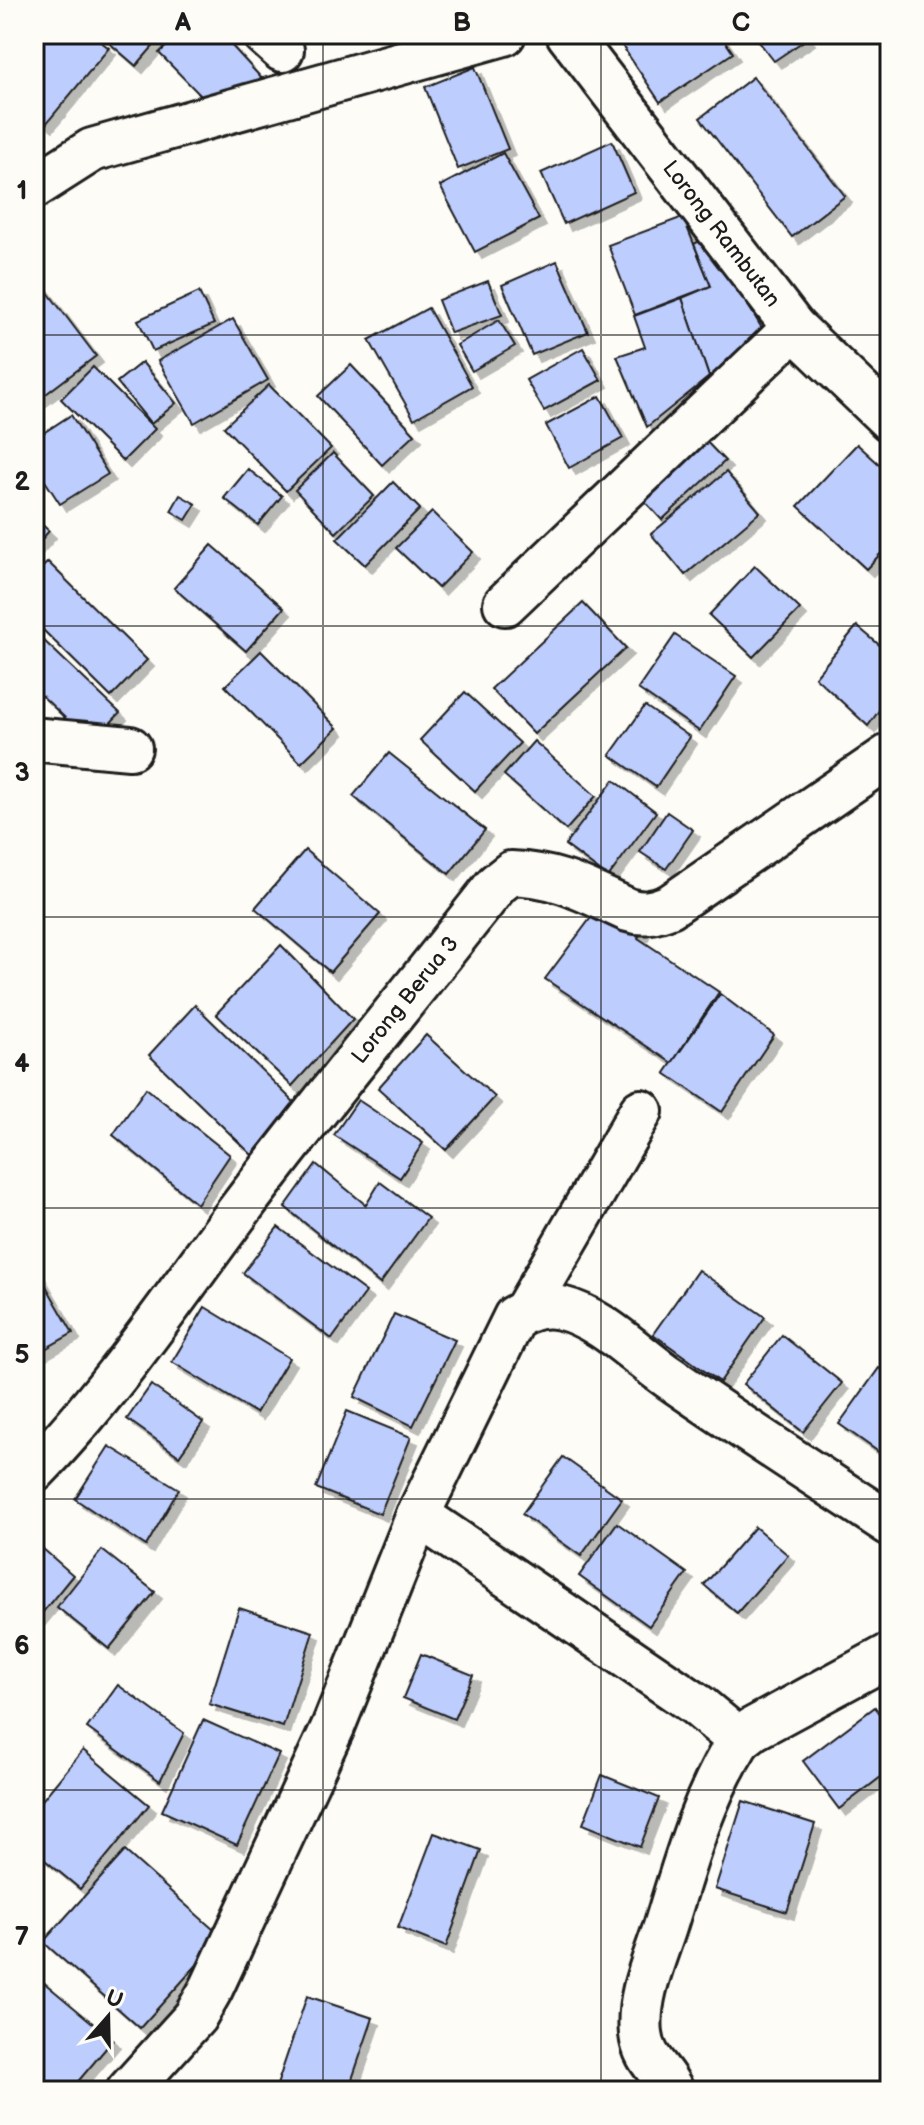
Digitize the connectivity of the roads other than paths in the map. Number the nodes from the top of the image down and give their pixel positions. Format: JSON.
{"nodes":[{"id":1,"x":504,"y":34,"type":"edge"},
{"id":2,"x":568,"y":34,"type":"edge"},
{"id":3,"x":34,"y":187,"type":"edge"},
{"id":4,"x":794,"y":328,"type":"junction"},
{"id":5,"x":890,"y":420,"type":"edge"},
{"id":6,"x":505,"y":604,"type":"dead end"},
{"id":7,"x":34,"y":742,"type":"edge"},
{"id":8,"x":130,"y":748,"type":"dead end"},
{"id":9,"x":890,"y":755,"type":"edge"},
{"id":10,"x":641,"y":1111,"type":"dead end"},
{"id":11,"x":526,"y":1310,"type":"junction"},
{"id":12,"x":34,"y":1471,"type":"edge"},
{"id":13,"x":418,"y":1515,"type":"junction"},
{"id":14,"x":890,"y":1524,"type":"edge"},
{"id":15,"x":890,"y":1655,"type":"edge"},
{"id":16,"x":739,"y":1740,"type":"junction"},
{"id":17,"x":128,"y":2091,"type":"edge"},
{"id":18,"x":672,"y":2091,"type":"edge"}],
"edges":[{"from":1,"to":3,"type":"street"},
{"from":2,"to":4,"type":"street","name":"Lorong Rambutan"},
{"from":4,"to":5,"type":"street","name":"Lorong Rambutan"},
{"from":4,"to":6,"type":"street"},
{"from":7,"to":8,"type":"street"},
{"from":9,"to":12,"type":"street","name":"Lorong Berua 3"},
{"from":10,"to":11,"type":"street"},
{"from":11,"to":13,"type":"street"},
{"from":11,"to":14,"type":"street"},
{"from":13,"to":16,"type":"street"},
{"from":13,"to":17,"type":"street"},
{"from":15,"to":16,"type":"street"},
{"from":16,"to":18,"type":"street"}]}
